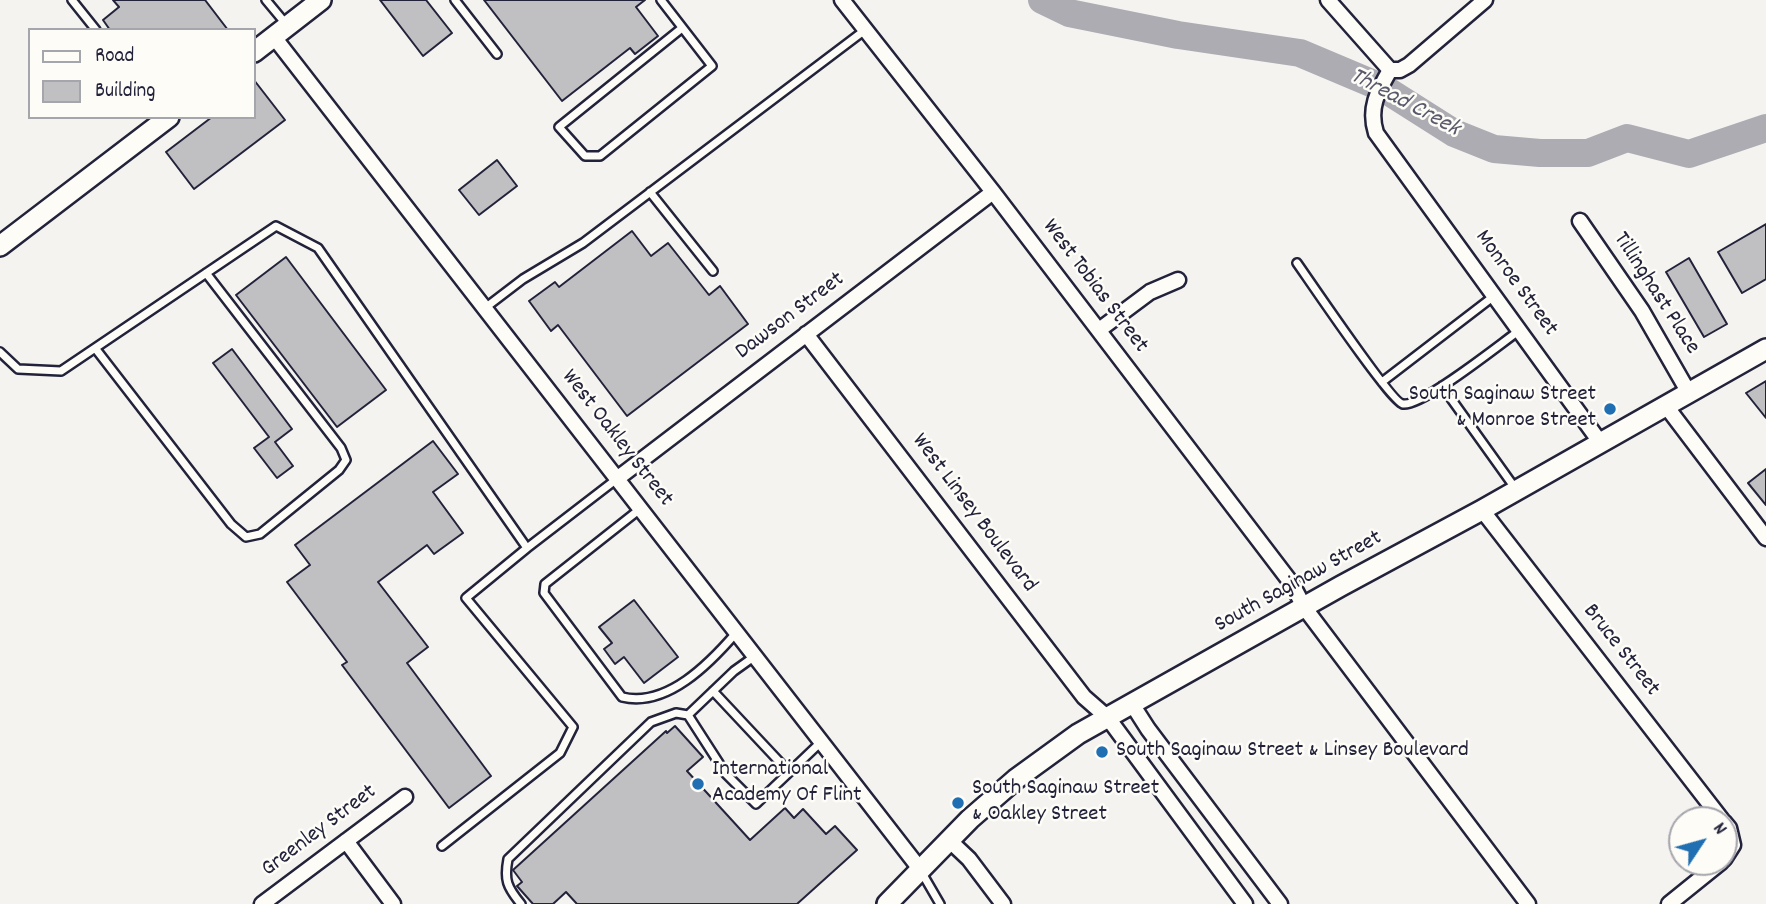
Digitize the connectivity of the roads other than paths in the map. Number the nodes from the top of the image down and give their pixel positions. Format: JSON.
{"nodes":[{"id":1,"x":72,"y":0,"type":"edge"},
{"id":2,"x":267,"y":0,"type":"edge"},
{"id":3,"x":321,"y":0,"type":"edge"},
{"id":4,"x":455,"y":0,"type":"edge"},
{"id":5,"x":661,"y":0,"type":"edge"},
{"id":6,"x":842,"y":0,"type":"edge"},
{"id":7,"x":1328,"y":0,"type":"edge"},
{"id":8,"x":1485,"y":0,"type":"edge"},
{"id":9,"x":94,"y":28,"type":"edge"},
{"id":10,"x":682,"y":28,"type":"junction"},
{"id":11,"x":864,"y":30,"type":"junction"},
{"id":12,"x":281,"y":32,"type":"junction"},
{"id":13,"x":256,"y":51,"type":"edge"},
{"id":14,"x":497,"y":54,"type":"dead end"},
{"id":15,"x":1390,"y":70,"type":"junction"},
{"id":16,"x":164,"y":119,"type":"edge"},
{"id":17,"x":650,"y":192,"type":"junction"},
{"id":18,"x":993,"y":192,"type":"junction"},
{"id":19,"x":1580,"y":221,"type":"dead end"},
{"id":20,"x":0,"y":246,"type":"edge"},
{"id":21,"x":1297,"y":262,"type":"dead end"},
{"id":22,"x":713,"y":271,"type":"dead end"},
{"id":23,"x":206,"y":273,"type":"junction"},
{"id":24,"x":1178,"y":280,"type":"dead end"},
{"id":25,"x":1494,"y":296,"type":"junction"},
{"id":26,"x":485,"y":308,"type":"junction"},
{"id":27,"x":1098,"y":330,"type":"junction"},
{"id":28,"x":1520,"y":330,"type":"junction"},
{"id":29,"x":806,"y":334,"type":"junction"},
{"id":30,"x":95,"y":348,"type":"junction"},
{"id":31,"x":1766,"y":349,"type":"edge"},
{"id":32,"x":0,"y":352,"type":"edge"},
{"id":33,"x":1382,"y":382,"type":"junction"},
{"id":34,"x":1442,"y":386,"type":"junction"},
{"id":35,"x":1689,"y":393,"type":"junction"},
{"id":36,"x":1666,"y":406,"type":"junction"},
{"id":37,"x":1600,"y":442,"type":"junction"},
{"id":38,"x":618,"y":478,"type":"junction"},
{"id":39,"x":1517,"y":490,"type":"junction"},
{"id":40,"x":641,"y":509,"type":"junction"},
{"id":41,"x":1482,"y":510,"type":"junction"},
{"id":42,"x":1766,"y":538,"type":"edge"},
{"id":43,"x":527,"y":548,"type":"junction"},
{"id":44,"x":1304,"y":607,"type":"junction"},
{"id":45,"x":736,"y":633,"type":"junction"},
{"id":46,"x":755,"y":656,"type":"junction"},
{"id":47,"x":713,"y":691,"type":"junction"},
{"id":48,"x":1132,"y":704,"type":"junction"},
{"id":49,"x":688,"y":715,"type":"junction"},
{"id":50,"x":1108,"y":718,"type":"junction"},
{"id":51,"x":822,"y":740,"type":"junction"},
{"id":52,"x":791,"y":770,"type":"junction"},
{"id":53,"x":405,"y":797,"type":"dead end"},
{"id":54,"x":1711,"y":806,"type":"edge"},
{"id":55,"x":346,"y":841,"type":"junction"},
{"id":56,"x":950,"y":841,"type":"junction"},
{"id":57,"x":443,"y":846,"type":"dead end"},
{"id":58,"x":920,"y":870,"type":"junction"},
{"id":59,"x":1704,"y":876,"type":"edge"},
{"id":60,"x":1279,"y":903,"type":"edge"},
{"id":61,"x":262,"y":904,"type":"edge"},
{"id":62,"x":393,"y":904,"type":"edge"},
{"id":63,"x":521,"y":904,"type":"edge"},
{"id":64,"x":887,"y":904,"type":"edge"},
{"id":65,"x":940,"y":904,"type":"edge"},
{"id":66,"x":1003,"y":904,"type":"edge"},
{"id":67,"x":1245,"y":904,"type":"edge"},
{"id":68,"x":1528,"y":904,"type":"edge"},
{"id":69,"x":1669,"y":904,"type":"edge"}],
"edges":[{"from":1,"to":9,"type":"lane"},
{"from":2,"to":12,"type":"lane"},
{"from":3,"to":12,"type":"main road"},
{"from":4,"to":14,"type":"lane"},
{"from":5,"to":10,"type":"lane"},
{"from":6,"to":11,"type":"street","name":"West Tobias Street"},
{"from":7,"to":15,"type":"street"},
{"from":8,"to":15,"type":"street"},
{"from":10,"to":10,"type":"lane"},
{"from":11,"to":17,"type":"lane"},
{"from":11,"to":18,"type":"street","name":"West Tobias Street"},
{"from":12,"to":13,"type":"main road"},
{"from":12,"to":26,"type":"street","name":"West Oakley Street"},
{"from":15,"to":25,"type":"street","name":"Monroe Street"},
{"from":16,"to":20,"type":"main road"},
{"from":17,"to":22,"type":"lane"},
{"from":17,"to":26,"type":"lane"},
{"from":18,"to":27,"type":"street","name":"West Tobias Street"},
{"from":18,"to":29,"type":"street","name":"Dawson Street"},
{"from":19,"to":35,"type":"street","name":"Tillinghast Place"},
{"from":21,"to":33,"type":"lane"},
{"from":23,"to":30,"type":"lane"},
{"from":23,"to":30,"type":"lane"},
{"from":23,"to":43,"type":"lane"},
{"from":24,"to":27,"type":"street"},
{"from":25,"to":28,"type":"street","name":"Monroe Street"},
{"from":25,"to":33,"type":"lane"},
{"from":26,"to":38,"type":"street","name":"West Oakley Street"},
{"from":27,"to":44,"type":"street","name":"West Tobias Street"},
{"from":28,"to":34,"type":"lane"},
{"from":28,"to":37,"type":"street","name":"Monroe Street"},
{"from":29,"to":38,"type":"street","name":"Dawson Street"},
{"from":29,"to":50,"type":"street","name":"West Linsey Boulevard"},
{"from":30,"to":32,"type":"lane"},
{"from":31,"to":35,"type":"main road","name":"South Saginaw Street"},
{"from":33,"to":34,"type":"lane"},
{"from":34,"to":39,"type":"lane"},
{"from":35,"to":36,"type":"main road","name":"South Saginaw Street"},
{"from":36,"to":37,"type":"main road","name":"South Saginaw Street"},
{"from":36,"to":42,"type":"street"},
{"from":37,"to":39,"type":"main road","name":"South Saginaw Street"},
{"from":38,"to":40,"type":"street","name":"West Oakley Street"},
{"from":38,"to":43,"type":"lane"},
{"from":39,"to":41,"type":"main road","name":"South Saginaw Street"},
{"from":40,"to":45,"type":"street","name":"West Oakley Street"},
{"from":40,"to":45,"type":"lane"},
{"from":41,"to":44,"type":"main road","name":"South Saginaw Street"},
{"from":41,"to":54,"type":"street","name":"Bruce Street"},
{"from":43,"to":57,"type":"lane"},
{"from":44,"to":48,"type":"main road","name":"South Saginaw Street"},
{"from":44,"to":68,"type":"street","name":"West Tobias Street"},
{"from":45,"to":46,"type":"street","name":"West Oakley Street"},
{"from":46,"to":47,"type":"lane"},
{"from":46,"to":51,"type":"street","name":"West Oakley Street"},
{"from":47,"to":49,"type":"lane"},
{"from":47,"to":52,"type":"lane"},
{"from":48,"to":50,"type":"main road","name":"South Saginaw Street"},
{"from":48,"to":60,"type":"street"},
{"from":49,"to":52,"type":"lane"},
{"from":49,"to":63,"type":"lane"},
{"from":50,"to":56,"type":"main road","name":"South Saginaw Street"},
{"from":50,"to":67,"type":"street","name":"West Linsey Boulevard"},
{"from":51,"to":52,"type":"lane"},
{"from":51,"to":58,"type":"street","name":"West Oakley Street"},
{"from":53,"to":55,"type":"street","name":"Greenley Street"},
{"from":55,"to":61,"type":"street","name":"Greenley Street"},
{"from":55,"to":62,"type":"street"},
{"from":56,"to":58,"type":"main road","name":"South Saginaw Street"},
{"from":56,"to":66,"type":"street"},
{"from":58,"to":64,"type":"main road","name":"South Saginaw Street"},
{"from":58,"to":65,"type":"lane"},
{"from":59,"to":69,"type":"street"}]}
